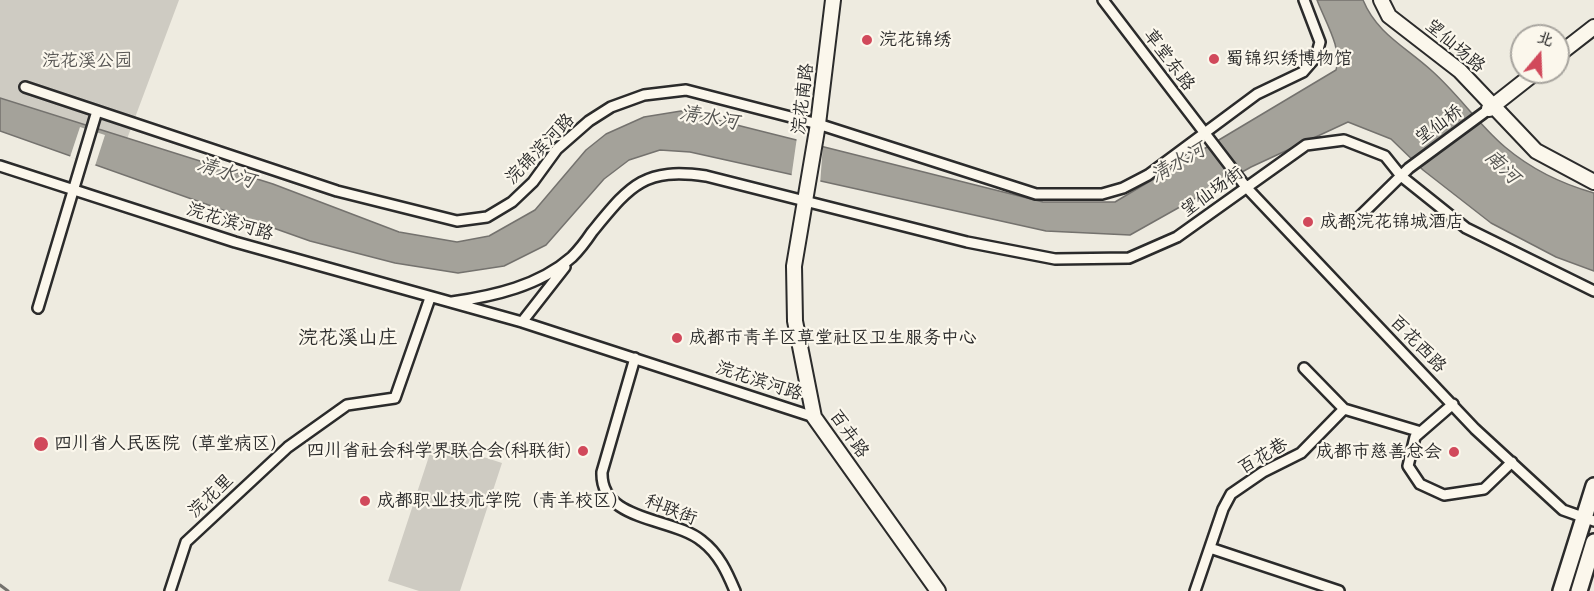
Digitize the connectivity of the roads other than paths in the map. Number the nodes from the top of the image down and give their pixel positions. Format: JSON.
{"nodes":[{"id":1,"x":833,"y":0,"type":"edge"},
{"id":2,"x":1103,"y":0,"type":"edge"},
{"id":3,"x":1304,"y":0,"type":"edge"},
{"id":4,"x":1381,"y":0,"type":"edge"},
{"id":5,"x":1594,"y":27,"type":"edge"},
{"id":6,"x":1570,"y":46,"type":"edge"},
{"id":7,"x":1521,"y":84,"type":"edge"},
{"id":8,"x":25,"y":87,"type":"dead end"},
{"id":9,"x":1492,"y":107,"type":"junction"},
{"id":10,"x":97,"y":111,"type":"junction"},
{"id":11,"x":817,"y":131,"type":"junction"},
{"id":12,"x":1206,"y":136,"type":"junction"},
{"id":13,"x":0,"y":166,"type":"edge"},
{"id":14,"x":1401,"y":176,"type":"junction"},
{"id":15,"x":1239,"y":179,"type":"joint"},
{"id":16,"x":1594,"y":182,"type":"edge"},
{"id":17,"x":1246,"y":187,"type":"junction"},
{"id":18,"x":75,"y":190,"type":"junction"},
{"id":19,"x":806,"y":202,"type":"junction"},
{"id":20,"x":1353,"y":223,"type":"dead end"},
{"id":21,"x":573,"y":256,"type":"junction"},
{"id":22,"x":1594,"y":291,"type":"edge"},
{"id":23,"x":430,"y":298,"type":"junction"},
{"id":24,"x":452,"y":302,"type":"junction"},
{"id":25,"x":38,"y":308,"type":"dead end"},
{"id":26,"x":522,"y":322,"type":"junction"},
{"id":27,"x":635,"y":358,"type":"junction"},
{"id":28,"x":1304,"y":369,"type":"dead end"},
{"id":29,"x":1453,"y":404,"type":"junction"},
{"id":30,"x":1344,"y":409,"type":"junction"},
{"id":31,"x":814,"y":417,"type":"junction"},
{"id":32,"x":1421,"y":432,"type":"junction"},
{"id":33,"x":1512,"y":462,"type":"junction"},
{"id":34,"x":1594,"y":486,"type":"edge"},
{"id":35,"x":1589,"y":519,"type":"edge"},
{"id":36,"x":1594,"y":542,"type":"edge"},
{"id":37,"x":1210,"y":548,"type":"junction"},
{"id":38,"x":170,"y":591,"type":"edge"},
{"id":39,"x":735,"y":591,"type":"edge"},
{"id":40,"x":938,"y":591,"type":"edge"},
{"id":41,"x":1195,"y":591,"type":"edge"},
{"id":42,"x":1339,"y":591,"type":"edge"},
{"id":43,"x":1561,"y":591,"type":"edge"},
{"id":44,"x":1579,"y":591,"type":"edge"}],
"edges":[{"from":1,"to":11,"type":"street","name":"浣花南路"},
{"from":2,"to":12,"type":"street","name":"草堂东路"},
{"from":3,"to":12,"type":"street","name":"浣锦滨河路"},
{"from":4,"to":9,"type":"street","name":"望仙场路"},
{"from":5,"to":6,"type":"street"},
{"from":7,"to":9,"type":"street"},
{"from":8,"to":10,"type":"street","name":"浣锦滨河路"},
{"from":9,"to":14,"type":"street","name":"望仙桥"},
{"from":9,"to":16,"type":"street","name":"望仙场路"},
{"from":10,"to":11,"type":"street","name":"浣锦滨河路"},
{"from":10,"to":18,"type":"street"},
{"from":11,"to":12,"type":"street","name":"浣锦滨河路"},
{"from":11,"to":19,"type":"street","name":"浣花南路"},
{"from":12,"to":15,"type":"street","name":"草堂东路"},
{"from":13,"to":18,"type":"street","name":"浣花滨河路"},
{"from":14,"to":17,"type":"street","name":"望仙场街"},
{"from":14,"to":20,"type":"street","name":"望仙桥"},
{"from":14,"to":22,"type":"street","name":"望仙场街"},
{"from":15,"to":17,"type":"street","name":"百花西路"},
{"from":17,"to":19,"type":"street","name":"望仙场街"},
{"from":17,"to":29,"type":"street","name":"百花西路"},
{"from":18,"to":23,"type":"street","name":"浣花滨河路"},
{"from":18,"to":25,"type":"street"},
{"from":19,"to":21,"type":"street","name":"浣花滨河路"},
{"from":19,"to":31,"type":"street","name":"百卉路"},
{"from":21,"to":24,"type":"street","name":"浣花滨河路"},
{"from":21,"to":26,"type":"street","name":"浣花滨河路"},
{"from":23,"to":24,"type":"street","name":"浣花滨河路"},
{"from":23,"to":38,"type":"street","name":"浣花里"},
{"from":24,"to":26,"type":"street","name":"浣花滨河路"},
{"from":26,"to":27,"type":"street","name":"浣花滨河路"},
{"from":27,"to":31,"type":"street","name":"浣花滨河路"},
{"from":27,"to":39,"type":"street","name":"科联街"},
{"from":28,"to":30,"type":"street"},
{"from":29,"to":32,"type":"street"},
{"from":29,"to":33,"type":"street","name":"百花西路"},
{"from":30,"to":32,"type":"street"},
{"from":30,"to":37,"type":"street","name":"百花巷"},
{"from":31,"to":40,"type":"street","name":"百卉路"},
{"from":32,"to":33,"type":"street"},
{"from":33,"to":35,"type":"street","name":"百花西路"},
{"from":34,"to":35,"type":"main road"},
{"from":35,"to":43,"type":"main road"},
{"from":36,"to":44,"type":"main road"},
{"from":37,"to":41,"type":"street","name":"百花巷"},
{"from":37,"to":42,"type":"street"}]}
